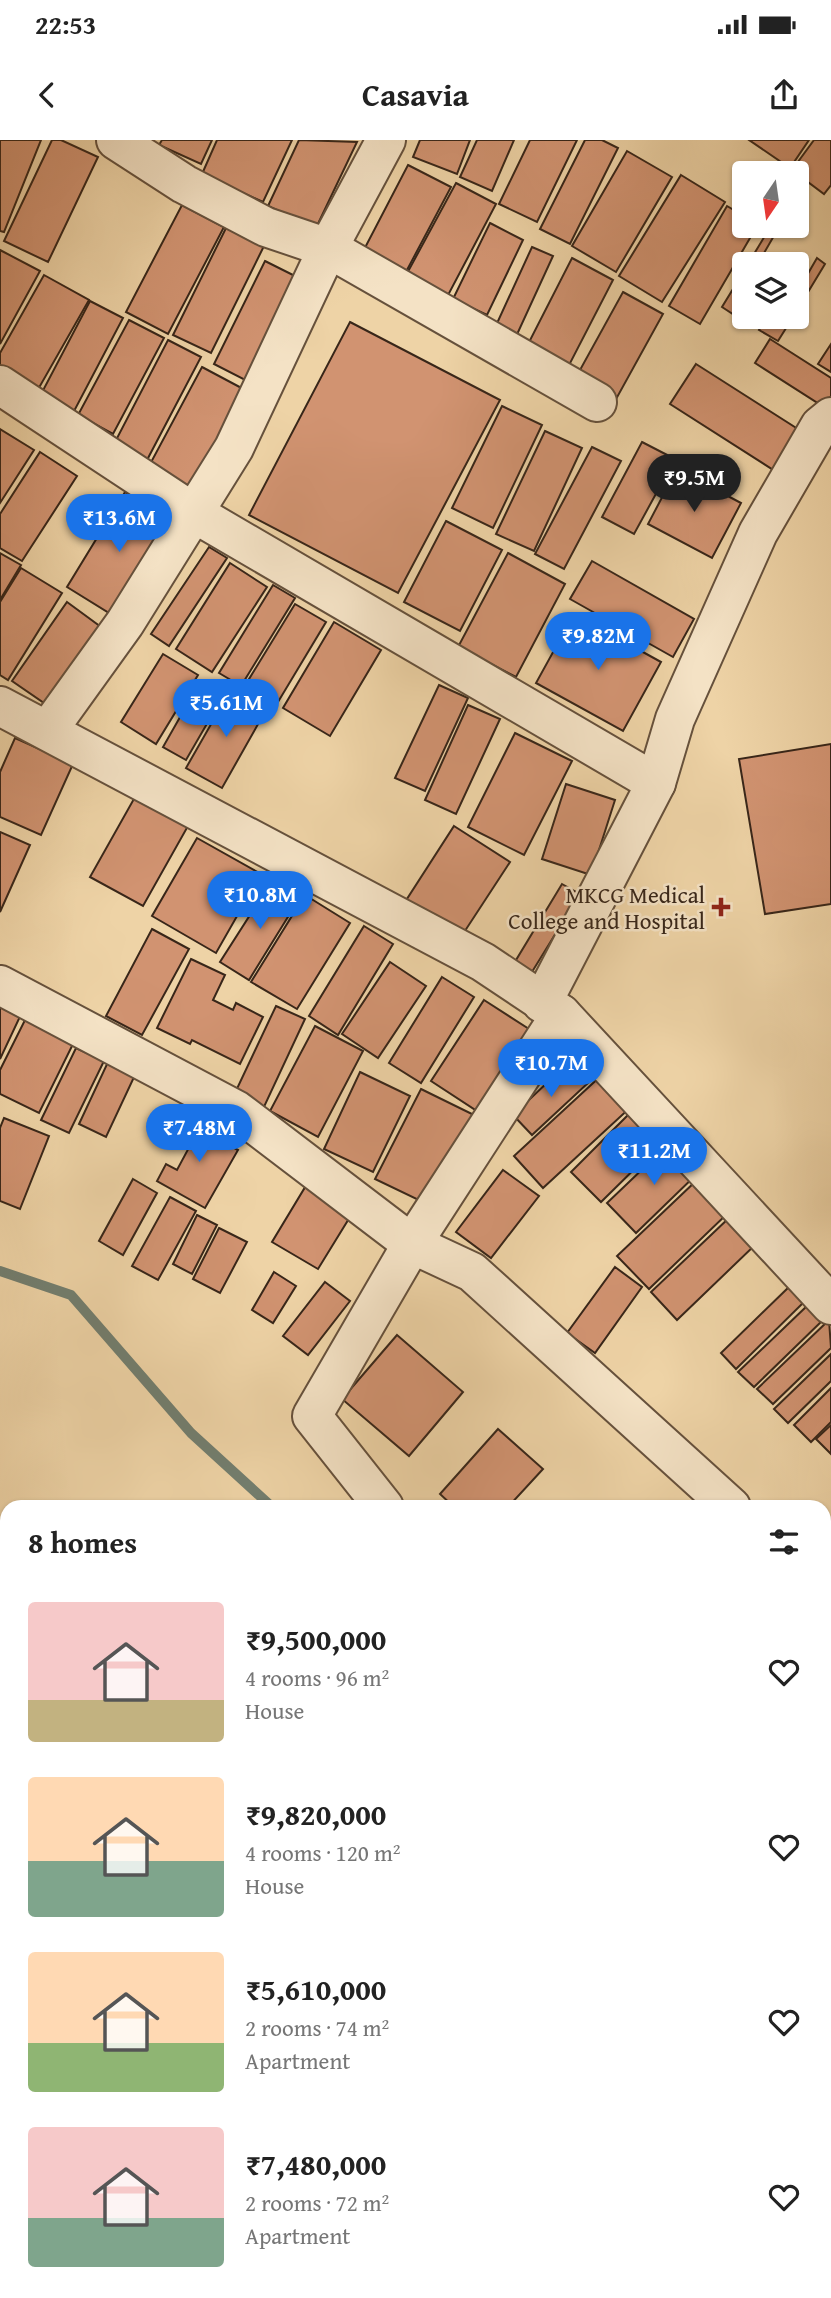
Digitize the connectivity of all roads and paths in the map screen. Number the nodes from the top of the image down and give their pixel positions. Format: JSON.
{"nodes":[{"id":1,"x":116,"y":140,"type":"edge"},
{"id":2,"x":386,"y":140,"type":"edge"},
{"id":3,"x":328,"y":248,"type":"junction"},
{"id":4,"x":0,"y":385,"type":"edge"},
{"id":5,"x":597,"y":401,"type":"dead end"},
{"id":6,"x":831,"y":417,"type":"edge"},
{"id":7,"x":194,"y":513,"type":"junction"},
{"id":8,"x":0,"y":706,"type":"edge"},
{"id":9,"x":48,"y":730,"type":"junction"},
{"id":10,"x":656,"y":783,"type":"junction"},
{"id":11,"x":0,"y":985,"type":"edge"},
{"id":12,"x":552,"y":1008,"type":"junction"},
{"id":13,"x":412,"y":1244,"type":"junction"},
{"id":14,"x":831,"y":1305,"type":"edge"},
{"id":15,"x":378,"y":1500,"type":"edge"},
{"id":16,"x":723,"y":1500,"type":"edge"}],
"edges":[{"from":1,"to":3,"type":"street"},
{"from":2,"to":3,"type":"street"},
{"from":3,"to":5,"type":"street"},
{"from":3,"to":7,"type":"street"},
{"from":4,"to":7,"type":"street"},
{"from":6,"to":10,"type":"street"},
{"from":7,"to":9,"type":"street"},
{"from":7,"to":10,"type":"street"},
{"from":8,"to":9,"type":"street"},
{"from":9,"to":12,"type":"street"},
{"from":10,"to":12,"type":"street"},
{"from":11,"to":13,"type":"street"},
{"from":12,"to":13,"type":"street"},
{"from":12,"to":14,"type":"street"},
{"from":13,"to":15,"type":"street"},
{"from":13,"to":16,"type":"street"}]}
